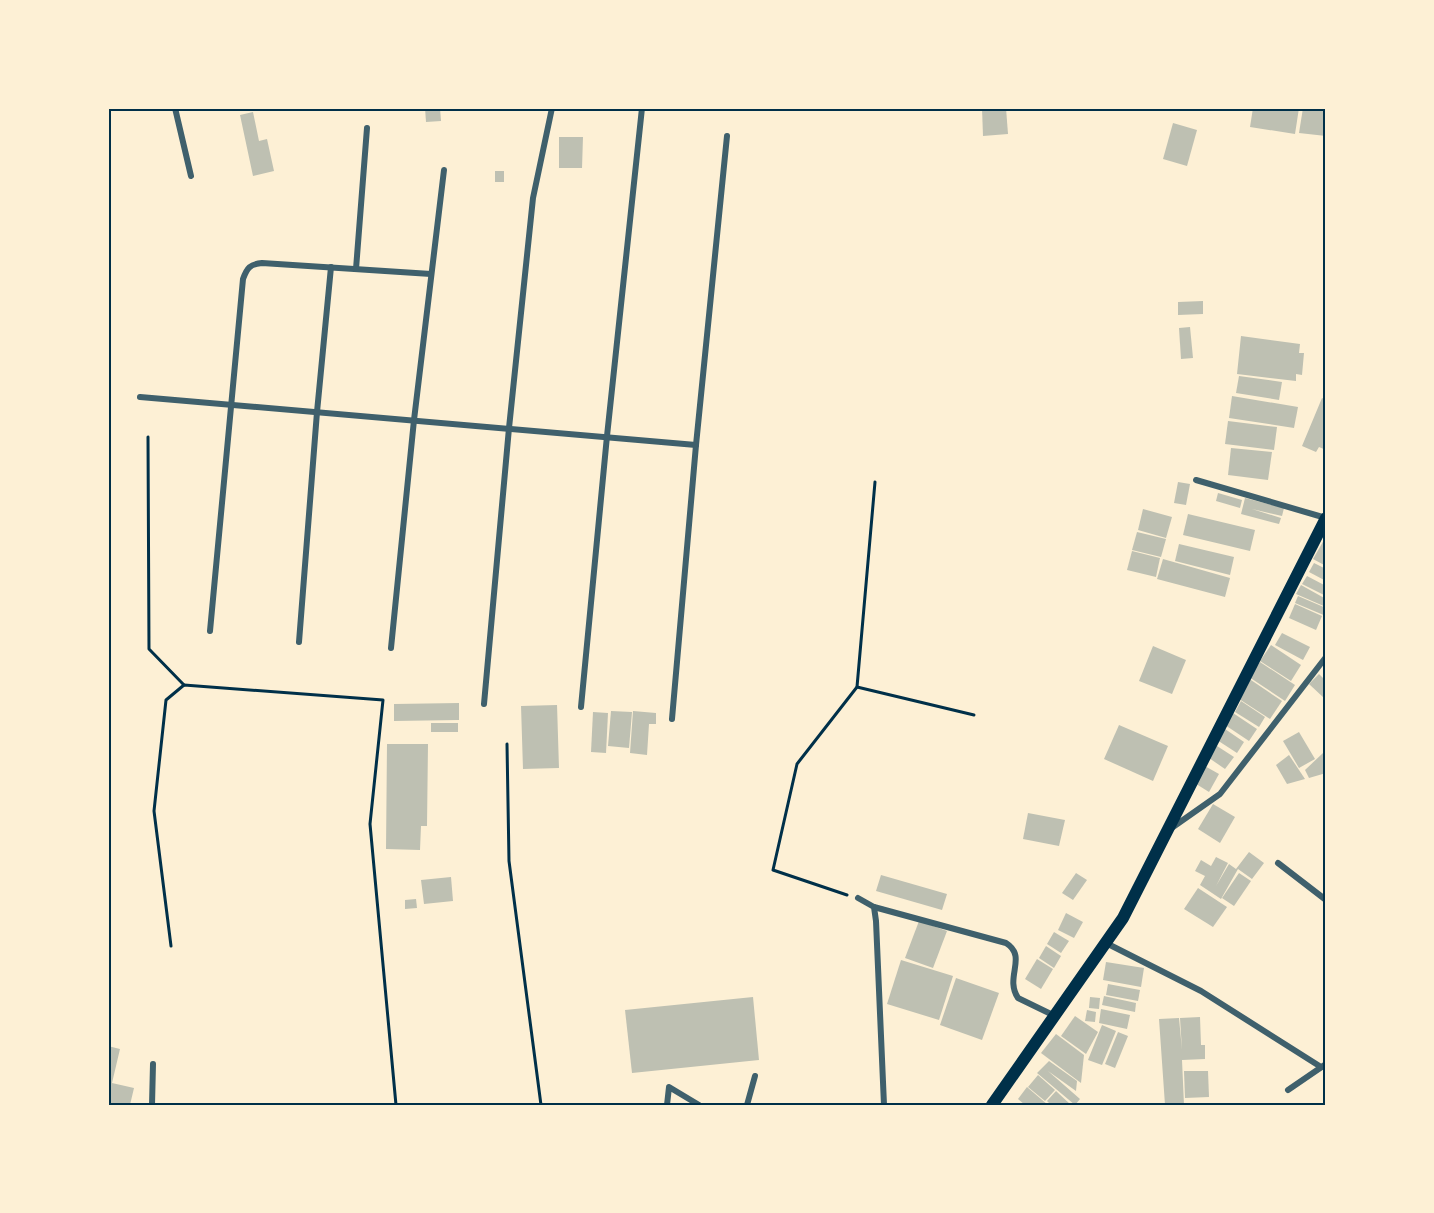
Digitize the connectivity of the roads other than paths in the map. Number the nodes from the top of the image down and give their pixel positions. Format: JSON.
{"nodes":[{"id":1,"x":175,"y":108,"type":"edge"},
{"id":2,"x":552,"y":108,"type":"edge"},
{"id":3,"x":642,"y":108,"type":"edge"},
{"id":4,"x":367,"y":128,"type":"dead end"},
{"id":5,"x":727,"y":136,"type":"dead end"},
{"id":6,"x":444,"y":170,"type":"dead end"},
{"id":7,"x":191,"y":176,"type":"dead end"},
{"id":8,"x":331,"y":267,"type":"junction"},
{"id":9,"x":357,"y":269,"type":"junction"},
{"id":10,"x":431,"y":274,"type":"junction"},
{"id":11,"x":140,"y":397,"type":"dead end"},
{"id":12,"x":230,"y":404,"type":"junction"},
{"id":13,"x":317,"y":412,"type":"junction"},
{"id":14,"x":414,"y":420,"type":"junction"},
{"id":15,"x":509,"y":428,"type":"junction"},
{"id":16,"x":607,"y":436,"type":"junction"},
{"id":17,"x":696,"y":445,"type":"junction"},
{"id":18,"x":1196,"y":480,"type":"dead end"},
{"id":19,"x":1326,"y":518,"type":"edge"},
{"id":20,"x":210,"y":630,"type":"dead end"},
{"id":21,"x":299,"y":642,"type":"dead end"},
{"id":22,"x":391,"y":648,"type":"dead end"},
{"id":23,"x":1326,"y":657,"type":"edge"},
{"id":24,"x":484,"y":704,"type":"dead end"},
{"id":25,"x":581,"y":707,"type":"dead end"},
{"id":26,"x":672,"y":719,"type":"dead end"},
{"id":27,"x":1168,"y":830,"type":"junction"},
{"id":28,"x":1278,"y":863,"type":"dead end"},
{"id":29,"x":858,"y":898,"type":"road end"},
{"id":30,"x":1326,"y":900,"type":"edge"},
{"id":31,"x":874,"y":907,"type":"junction"},
{"id":32,"x":1106,"y":943,"type":"junction"},
{"id":33,"x":1055,"y":1016,"type":"junction"},
{"id":34,"x":153,"y":1064,"type":"dead end"},
{"id":35,"x":1324,"y":1066,"type":"edge"},
{"id":36,"x":755,"y":1076,"type":"dead end"},
{"id":37,"x":1288,"y":1090,"type":"dead end"},
{"id":38,"x":152,"y":1105,"type":"edge"},
{"id":39,"x":667,"y":1105,"type":"edge"},
{"id":40,"x":699,"y":1105,"type":"edge"},
{"id":41,"x":747,"y":1105,"type":"edge"},
{"id":42,"x":884,"y":1105,"type":"edge"},
{"id":43,"x":992,"y":1105,"type":"edge"}],
"edges":[{"from":1,"to":7,"type":"street"},
{"from":2,"to":15,"type":"street"},
{"from":3,"to":16,"type":"street"},
{"from":4,"to":9,"type":"street"},
{"from":5,"to":17,"type":"street"},
{"from":6,"to":10,"type":"street"},
{"from":8,"to":9,"type":"street"},
{"from":8,"to":12,"type":"street"},
{"from":8,"to":13,"type":"street"},
{"from":9,"to":10,"type":"street"},
{"from":10,"to":14,"type":"street"},
{"from":11,"to":12,"type":"street"},
{"from":12,"to":13,"type":"street"},
{"from":12,"to":20,"type":"street"},
{"from":13,"to":14,"type":"street"},
{"from":13,"to":21,"type":"street"},
{"from":14,"to":15,"type":"street"},
{"from":14,"to":22,"type":"street"},
{"from":15,"to":16,"type":"street"},
{"from":15,"to":24,"type":"street"},
{"from":16,"to":17,"type":"street"},
{"from":16,"to":25,"type":"street"},
{"from":17,"to":26,"type":"street"},
{"from":18,"to":19,"type":"street"},
{"from":19,"to":27,"type":"main road"},
{"from":23,"to":27,"type":"street"},
{"from":27,"to":32,"type":"main road"},
{"from":28,"to":30,"type":"street"},
{"from":29,"to":31,"type":"street"},
{"from":31,"to":33,"type":"street"},
{"from":31,"to":42,"type":"street"},
{"from":32,"to":33,"type":"main road"},
{"from":32,"to":35,"type":"street"},
{"from":33,"to":43,"type":"main road"},
{"from":34,"to":38,"type":"street"},
{"from":35,"to":37,"type":"street"},
{"from":36,"to":41,"type":"street"},
{"from":39,"to":40,"type":"street"}]}
